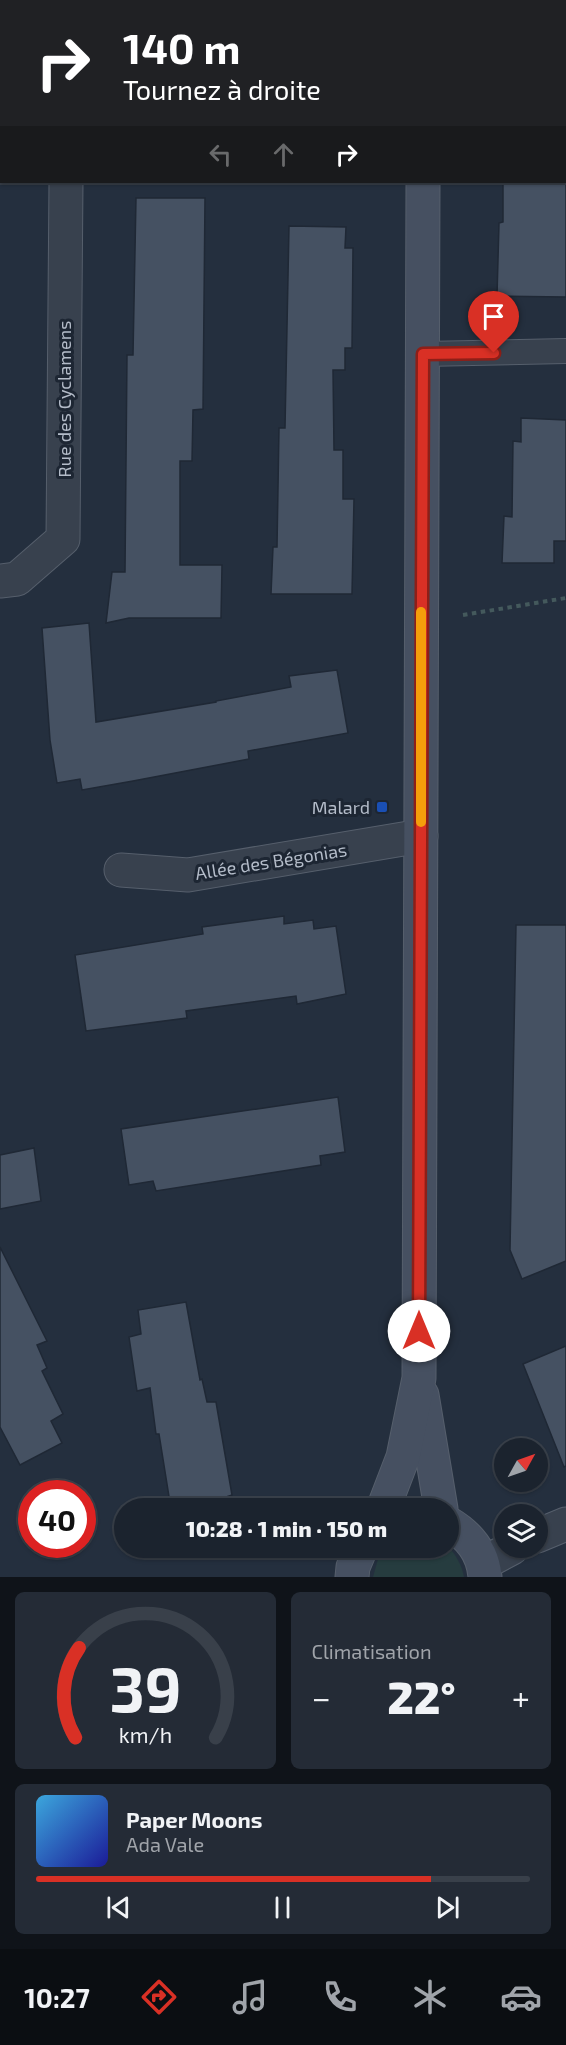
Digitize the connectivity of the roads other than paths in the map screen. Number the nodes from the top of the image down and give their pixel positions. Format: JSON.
{"nodes":[{"id":1,"x":66,"y":183,"type":"edge"},
{"id":2,"x":423,"y":183,"type":"edge"},
{"id":3,"x":566,"y":351,"type":"edge"},
{"id":4,"x":423,"y":354,"type":"junction"},
{"id":5,"x":0,"y":581,"type":"edge"},
{"id":6,"x":421,"y":836,"type":"junction"},
{"id":7,"x":121,"y":870,"type":"dead end"},
{"id":8,"x":419,"y":1378,"type":"junction"},
{"id":9,"x":387,"y":1498,"type":"edge"},
{"id":10,"x":439,"y":1498,"type":"edge"},
{"id":11,"x":566,"y":1524,"type":"edge"},
{"id":12,"x":459,"y":1529,"type":"edge"},
{"id":13,"x":548,"y":1531,"type":"edge"},
{"id":14,"x":356,"y":1558,"type":"edge"},
{"id":15,"x":494,"y":1563,"type":"edge"},
{"id":16,"x":352,"y":1577,"type":"edge"}],
"edges":[{"from":1,"to":5,"type":"street","name":"Rue des Cyclamens"},
{"from":2,"to":4,"type":"street"},
{"from":3,"to":4,"type":"lane"},
{"from":4,"to":6,"type":"street"},
{"from":6,"to":7,"type":"street","name":"Allée des Bégonias"},
{"from":6,"to":8,"type":"street"},
{"from":8,"to":9,"type":"street"},
{"from":8,"to":10,"type":"street"},
{"from":11,"to":13,"type":"street"},
{"from":12,"to":15,"type":"street"},
{"from":14,"to":16,"type":"street"}]}
